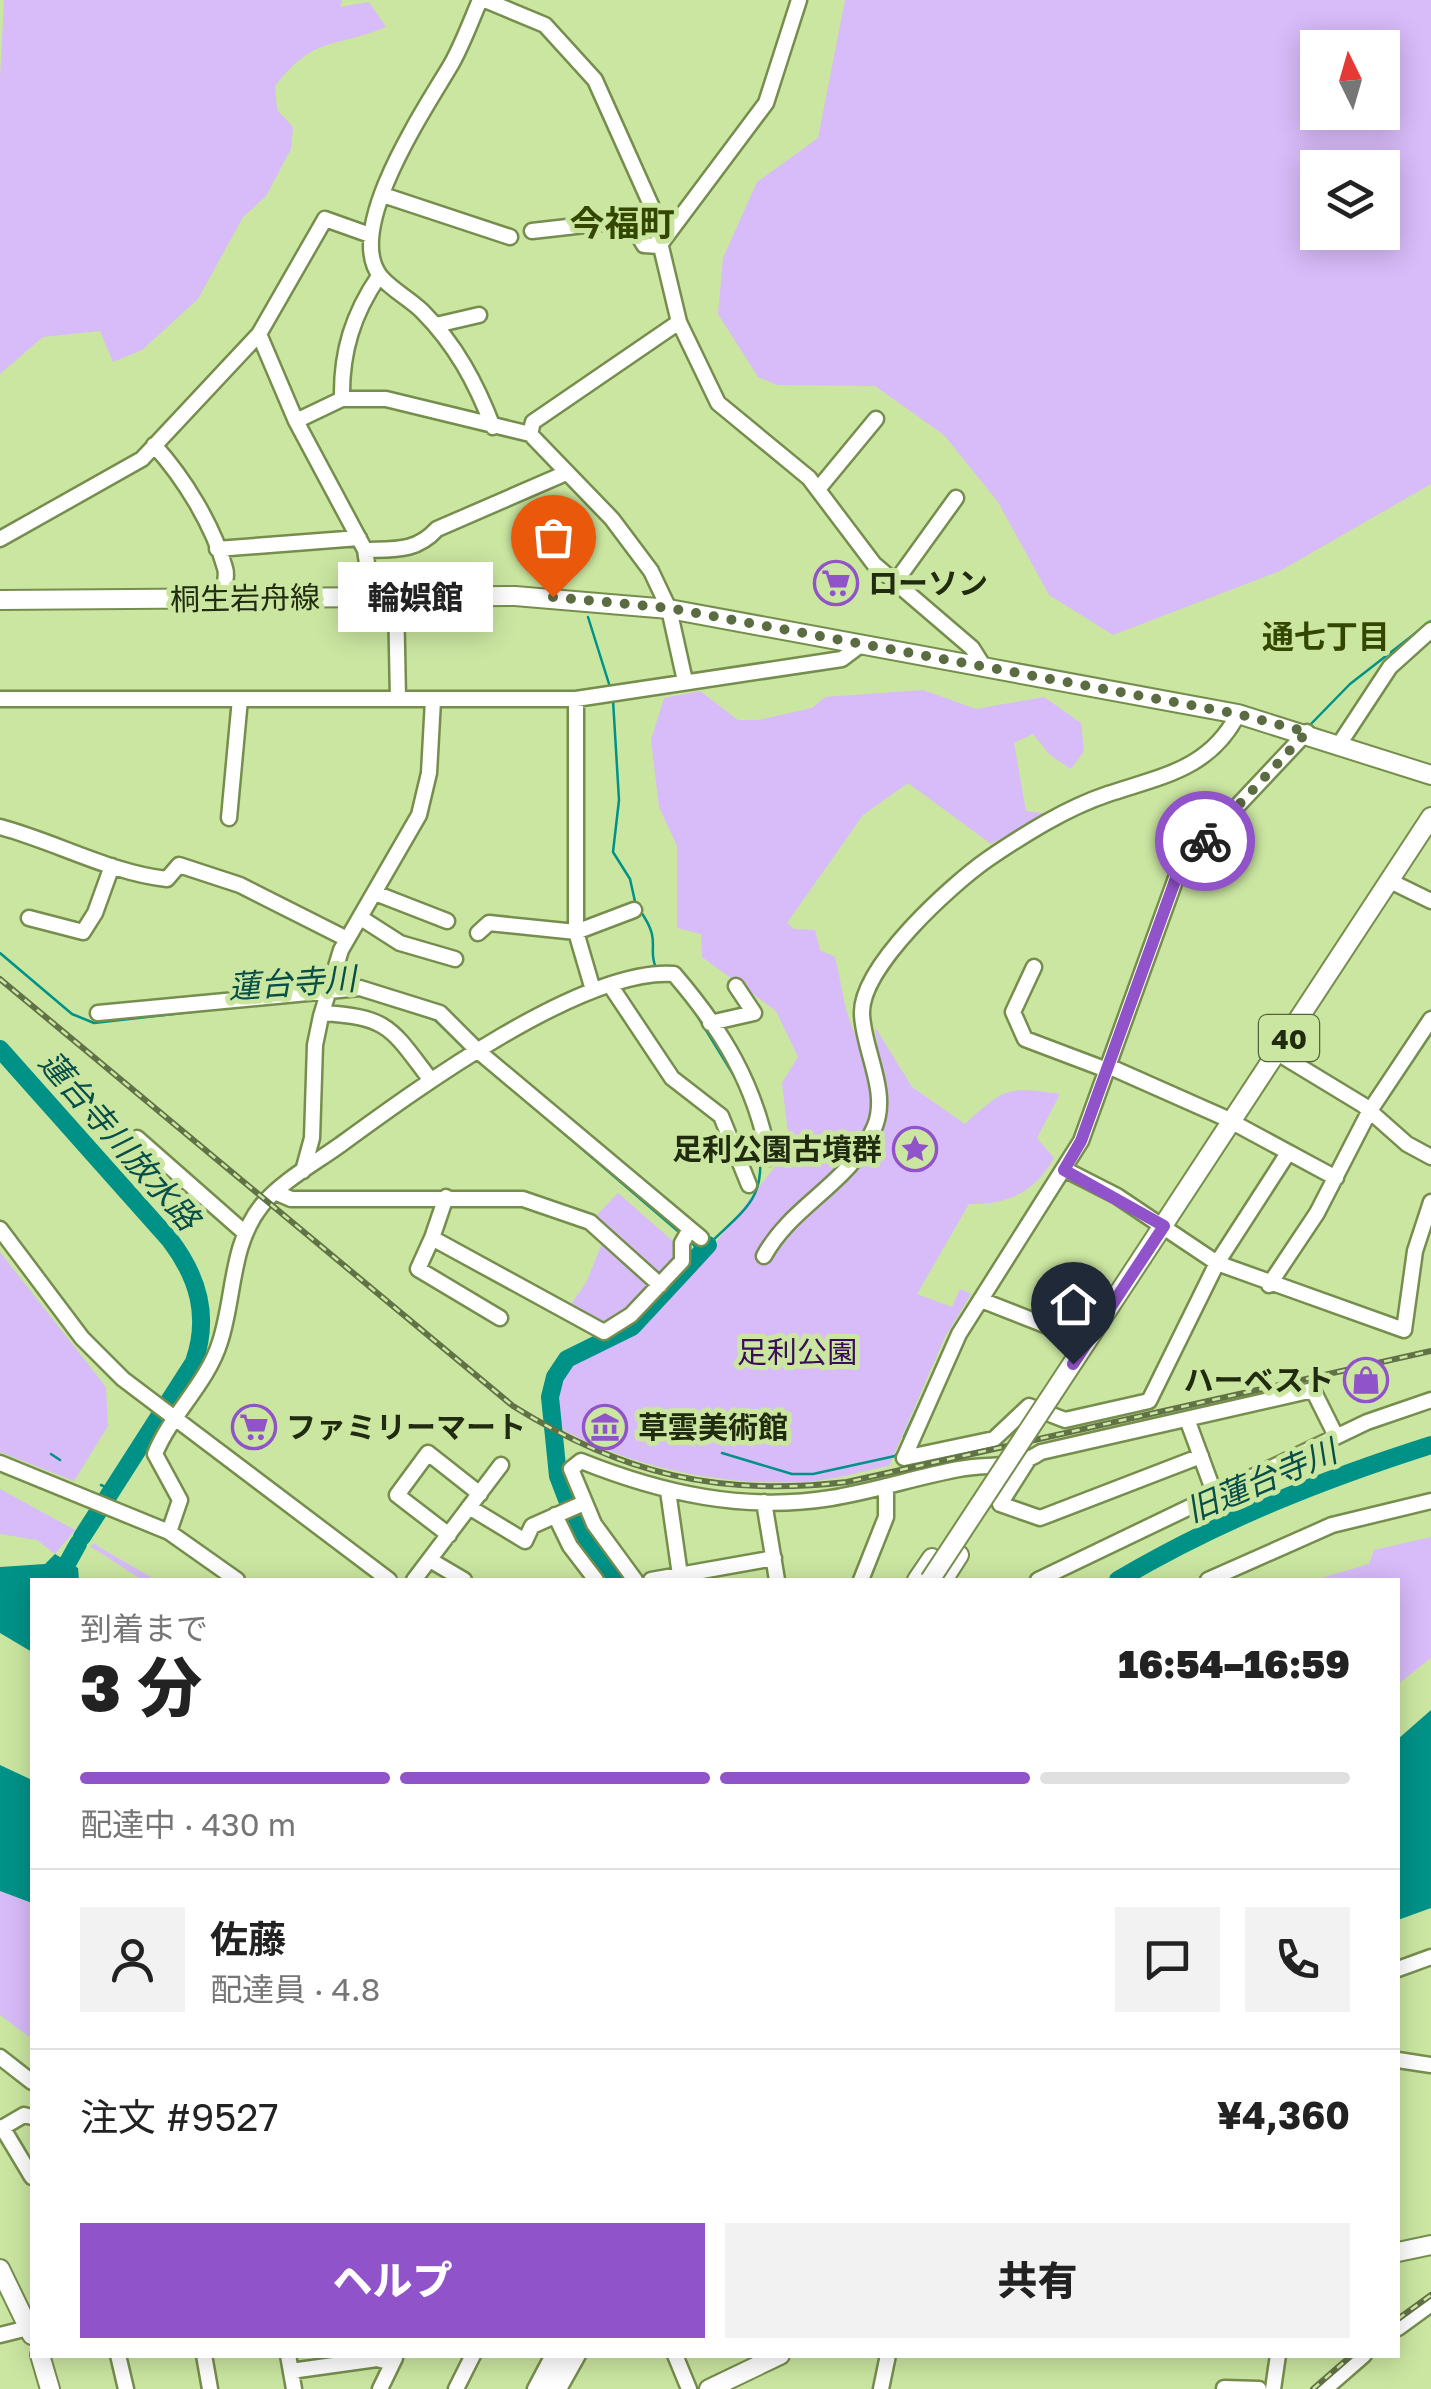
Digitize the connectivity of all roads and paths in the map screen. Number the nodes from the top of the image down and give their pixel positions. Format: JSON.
{"nodes":[{"id":1,"x":483,"y":0,"type":"edge"},
{"id":2,"x":799,"y":0,"type":"edge"},
{"id":3,"x":382,"y":195,"type":"junction"},
{"id":4,"x":532,"y":231,"type":"dead end"},
{"id":5,"x":370,"y":235,"type":"junction"},
{"id":6,"x":510,"y":237,"type":"dead end"},
{"id":7,"x":659,"y":246,"type":"junction"},
{"id":8,"x":379,"y":276,"type":"junction"},
{"id":9,"x":480,"y":316,"type":"dead end"},
{"id":10,"x":678,"y":322,"type":"junction"},
{"id":11,"x":436,"y":325,"type":"junction"},
{"id":12,"x":259,"y":334,"type":"junction"},
{"id":13,"x":342,"y":399,"type":"junction"},
{"id":14,"x":876,"y":419,"type":"dead end"},
{"id":15,"x":296,"y":421,"type":"junction"},
{"id":16,"x":493,"y":427,"type":"junction"},
{"id":17,"x":530,"y":434,"type":"junction"},
{"id":18,"x":154,"y":446,"type":"junction"},
{"id":19,"x":566,"y":473,"type":"junction"},
{"id":20,"x":818,"y":488,"type":"junction"},
{"id":21,"x":956,"y":498,"type":"dead end"},
{"id":22,"x":0,"y":540,"type":"edge"},
{"id":23,"x":362,"y":544,"type":"junction"},
{"id":24,"x":217,"y":549,"type":"junction"},
{"id":25,"x":894,"y":584,"type":"junction"},
{"id":26,"x":372,"y":597,"type":"junction"},
{"id":27,"x":221,"y":598,"type":"junction"},
{"id":28,"x":396,"y":598,"type":"junction"},
{"id":29,"x":0,"y":600,"type":"edge"},
{"id":30,"x":669,"y":608,"type":"junction"},
{"id":31,"x":1431,"y":630,"type":"edge"},
{"id":32,"x":862,"y":644,"type":"junction"},
{"id":33,"x":984,"y":667,"type":"junction"},
{"id":34,"x":685,"y":680,"type":"junction"},
{"id":35,"x":576,"y":698,"type":"junction"},
{"id":36,"x":0,"y":699,"type":"edge"},
{"id":37,"x":398,"y":699,"type":"junction"},
{"id":38,"x":240,"y":700,"type":"junction"},
{"id":39,"x":433,"y":700,"type":"junction"},
{"id":40,"x":1238,"y":714,"type":"junction"},
{"id":41,"x":1307,"y":732,"type":"junction"},
{"id":42,"x":1340,"y":743,"type":"junction"},
{"id":43,"x":1431,"y":775,"type":"edge"},
{"id":44,"x":1431,"y":817,"type":"edge"},
{"id":45,"x":228,"y":818,"type":"dead end"},
{"id":46,"x":0,"y":827,"type":"edge"},
{"id":47,"x":112,"y":866,"type":"junction"},
{"id":48,"x":1390,"y":881,"type":"junction"},
{"id":49,"x":375,"y":893,"type":"junction"},
{"id":50,"x":1431,"y":901,"type":"edge"},
{"id":51,"x":634,"y":910,"type":"dead end"},
{"id":52,"x":30,"y":918,"type":"dead end"},
{"id":53,"x":361,"y":918,"type":"junction"},
{"id":54,"x":447,"y":922,"type":"dead end"},
{"id":55,"x":576,"y":932,"type":"junction"},
{"id":56,"x":478,"y":933,"type":"dead end"},
{"id":57,"x":347,"y":939,"type":"junction"},
{"id":58,"x":455,"y":959,"type":"dead end"},
{"id":59,"x":1034,"y":967,"type":"dead end"},
{"id":60,"x":610,"y":985,"type":"junction"},
{"id":61,"x":736,"y":986,"type":"dead end"},
{"id":62,"x":329,"y":989,"type":"junction"},
{"id":63,"x":592,"y":990,"type":"junction"},
{"id":64,"x":98,"y":1013,"type":"dead end"},
{"id":65,"x":322,"y":1013,"type":"junction"},
{"id":66,"x":1431,"y":1019,"type":"edge"},
{"id":67,"x":710,"y":1023,"type":"junction"},
{"id":68,"x":478,"y":1050,"type":"junction"},
{"id":69,"x":1279,"y":1054,"type":"junction"},
{"id":70,"x":1104,"y":1067,"type":"junction"},
{"id":71,"x":430,"y":1079,"type":"junction"},
{"id":72,"x":1369,"y":1112,"type":"junction"},
{"id":73,"x":1232,"y":1124,"type":"junction"},
{"id":74,"x":137,"y":1138,"type":"dead end"},
{"id":75,"x":1288,"y":1153,"type":"junction"},
{"id":76,"x":1431,"y":1157,"type":"edge"},
{"id":77,"x":770,"y":1158,"type":"dead end"},
{"id":78,"x":1064,"y":1170,"type":"junction"},
{"id":79,"x":303,"y":1172,"type":"junction"},
{"id":80,"x":1336,"y":1178,"type":"junction"},
{"id":81,"x":749,"y":1185,"type":"dead end"},
{"id":82,"x":275,"y":1192,"type":"junction"},
{"id":83,"x":446,"y":1197,"type":"junction"},
{"id":84,"x":1431,"y":1202,"type":"edge"},
{"id":85,"x":1164,"y":1226,"type":"junction"},
{"id":86,"x":0,"y":1230,"type":"edge"},
{"id":87,"x":245,"y":1232,"type":"junction"},
{"id":88,"x":432,"y":1238,"type":"junction"},
{"id":89,"x":764,"y":1256,"type":"dead end"},
{"id":90,"x":1217,"y":1263,"type":"junction"},
{"id":91,"x":660,"y":1285,"type":"junction"},
{"id":92,"x":1269,"y":1286,"type":"junction"},
{"id":93,"x":981,"y":1300,"type":"junction"},
{"id":94,"x":500,"y":1318,"type":"dead end"},
{"id":95,"x":1078,"y":1338,"type":"dead end"},
{"id":96,"x":1052,"y":1396,"type":"junction"},
{"id":97,"x":1431,"y":1400,"type":"edge"},
{"id":98,"x":172,"y":1420,"type":"junction"},
{"id":99,"x":1187,"y":1420,"type":"junction"},
{"id":100,"x":1336,"y":1436,"type":"junction"},
{"id":101,"x":1201,"y":1456,"type":"junction"},
{"id":102,"x":1028,"y":1460,"type":"junction"},
{"id":103,"x":0,"y":1464,"type":"edge"},
{"id":104,"x":500,"y":1465,"type":"dead end"},
{"id":105,"x":886,"y":1486,"type":"junction"},
{"id":106,"x":668,"y":1491,"type":"junction"},
{"id":107,"x":480,"y":1494,"type":"junction"},
{"id":108,"x":1215,"y":1494,"type":"junction"},
{"id":109,"x":1431,"y":1501,"type":"edge"},
{"id":110,"x":764,"y":1502,"type":"junction"},
{"id":111,"x":580,"y":1505,"type":"junction"},
{"id":112,"x":470,"y":1507,"type":"junction"},
{"id":113,"x":557,"y":1514,"type":"junction"},
{"id":114,"x":169,"y":1532,"type":"junction"},
{"id":115,"x":449,"y":1535,"type":"junction"},
{"id":116,"x":774,"y":1558,"type":"junction"},
{"id":117,"x":430,"y":1560,"type":"junction"},
{"id":118,"x":680,"y":1575,"type":"junction"},
{"id":119,"x":234,"y":1578,"type":"edge"},
{"id":120,"x":386,"y":1578,"type":"edge"},
{"id":121,"x":416,"y":1578,"type":"edge"},
{"id":122,"x":461,"y":1578,"type":"edge"},
{"id":123,"x":594,"y":1578,"type":"edge"},
{"id":124,"x":634,"y":1578,"type":"edge"},
{"id":125,"x":663,"y":1578,"type":"edge"},
{"id":126,"x":778,"y":1578,"type":"edge"},
{"id":127,"x":862,"y":1578,"type":"edge"},
{"id":128,"x":919,"y":1578,"type":"edge"},
{"id":129,"x":931,"y":1578,"type":"edge"},
{"id":130,"x":944,"y":1578,"type":"edge"},
{"id":131,"x":1042,"y":1578,"type":"edge"},
{"id":132,"x":1213,"y":1578,"type":"edge"},
{"id":133,"x":1431,"y":1957,"type":"edge"},
{"id":134,"x":1400,"y":1968,"type":"edge"},
{"id":135,"x":0,"y":2057,"type":"edge"},
{"id":136,"x":1400,"y":2060,"type":"edge"},
{"id":137,"x":1431,"y":2065,"type":"edge"},
{"id":138,"x":30,"y":2080,"type":"edge"},
{"id":139,"x":30,"y":2117,"type":"edge"},
{"id":140,"x":1,"y":2128,"type":"edge"},
{"id":141,"x":30,"y":2174,"type":"edge"},
{"id":142,"x":1431,"y":2245,"type":"edge"},
{"id":143,"x":1400,"y":2252,"type":"edge"},
{"id":144,"x":0,"y":2269,"type":"edge"},
{"id":145,"x":1431,"y":2304,"type":"edge"},
{"id":146,"x":1400,"y":2320,"type":"edge"},
{"id":147,"x":30,"y":2326,"type":"edge"},
{"id":148,"x":30,"y":2330,"type":"edge"},
{"id":149,"x":0,"y":2336,"type":"edge"},
{"id":150,"x":41,"y":2358,"type":"edge"},
{"id":151,"x":119,"y":2358,"type":"edge"},
{"id":152,"x":205,"y":2358,"type":"edge"},
{"id":153,"x":289,"y":2358,"type":"edge"},
{"id":154,"x":471,"y":2358,"type":"edge"},
{"id":155,"x":551,"y":2358,"type":"edge"},
{"id":156,"x":564,"y":2358,"type":"edge"},
{"id":157,"x":576,"y":2358,"type":"edge"},
{"id":158,"x":676,"y":2358,"type":"edge"},
{"id":159,"x":774,"y":2358,"type":"edge"},
{"id":160,"x":887,"y":2358,"type":"edge"},
{"id":161,"x":1278,"y":2358,"type":"edge"},
{"id":162,"x":1361,"y":2358,"type":"edge"},
{"id":163,"x":394,"y":2359,"type":"edge"},
{"id":164,"x":291,"y":2371,"type":"junction"},
{"id":165,"x":1224,"y":2388,"type":"edge"},
{"id":166,"x":50,"y":2389,"type":"edge"},
{"id":167,"x":126,"y":2389,"type":"edge"},
{"id":168,"x":210,"y":2389,"type":"edge"},
{"id":169,"x":294,"y":2389,"type":"edge"},
{"id":170,"x":380,"y":2389,"type":"edge"},
{"id":171,"x":456,"y":2389,"type":"edge"},
{"id":172,"x":535,"y":2389,"type":"edge"},
{"id":173,"x":547,"y":2389,"type":"edge"},
{"id":174,"x":559,"y":2389,"type":"edge"},
{"id":175,"x":689,"y":2389,"type":"edge"},
{"id":176,"x":709,"y":2389,"type":"edge"},
{"id":177,"x":881,"y":2389,"type":"edge"},
{"id":178,"x":1259,"y":2389,"type":"edge"},
{"id":179,"x":1273,"y":2389,"type":"edge"},
{"id":180,"x":1325,"y":2389,"type":"edge"}],
"edges":[{"from":1,"to":3,"type":"street"},
{"from":1,"to":7,"type":"street"},
{"from":2,"to":7,"type":"street"},
{"from":3,"to":5,"type":"street"},
{"from":3,"to":6,"type":"street"},
{"from":4,"to":7,"type":"street"},
{"from":5,"to":8,"type":"street"},
{"from":5,"to":12,"type":"street"},
{"from":7,"to":10,"type":"street"},
{"from":8,"to":11,"type":"street"},
{"from":8,"to":13,"type":"street"},
{"from":9,"to":11,"type":"street"},
{"from":10,"to":17,"type":"street"},
{"from":10,"to":20,"type":"street"},
{"from":11,"to":16,"type":"street"},
{"from":12,"to":15,"type":"street"},
{"from":12,"to":18,"type":"street"},
{"from":13,"to":15,"type":"street"},
{"from":13,"to":16,"type":"street"},
{"from":14,"to":20,"type":"street"},
{"from":15,"to":23,"type":"street"},
{"from":16,"to":17,"type":"street"},
{"from":17,"to":19,"type":"street"},
{"from":18,"to":22,"type":"street"},
{"from":18,"to":24,"type":"street"},
{"from":19,"to":23,"type":"street"},
{"from":19,"to":30,"type":"street"},
{"from":20,"to":25,"type":"street"},
{"from":21,"to":25,"type":"street"},
{"from":23,"to":24,"type":"street"},
{"from":23,"to":26,"type":"street"},
{"from":24,"to":27,"type":"street"},
{"from":25,"to":33,"type":"street"},
{"from":26,"to":27,"type":"main road","name":"桐生岩舟線"},
{"from":26,"to":28,"type":"main road","name":"桐生岩舟線"},
{"from":27,"to":29,"type":"main road","name":"桐生岩舟線"},
{"from":28,"to":30,"type":"main road","name":"桐生岩舟線"},
{"from":28,"to":37,"type":"street"},
{"from":30,"to":32,"type":"main road","name":"桐生岩舟線"},
{"from":30,"to":34,"type":"street"},
{"from":31,"to":42,"type":"street"},
{"from":32,"to":33,"type":"main road","name":"桐生岩舟線"},
{"from":32,"to":34,"type":"street"},
{"from":33,"to":40,"type":"main road","name":"桐生岩舟線"},
{"from":34,"to":35,"type":"street"},
{"from":35,"to":39,"type":"street"},
{"from":35,"to":55,"type":"street"},
{"from":36,"to":38,"type":"street"},
{"from":37,"to":38,"type":"street"},
{"from":37,"to":39,"type":"street"},
{"from":38,"to":45,"type":"street"},
{"from":39,"to":49,"type":"street"},
{"from":40,"to":41,"type":"main road","name":"桐生岩舟線"},
{"from":40,"to":89,"type":"street"},
{"from":41,"to":42,"type":"main road","name":"桐生岩舟線"},
{"from":41,"to":70,"type":"street"},
{"from":42,"to":43,"type":"main road","name":"桐生岩舟線"},
{"from":44,"to":48,"type":"main road","number":"40"},
{"from":46,"to":47,"type":"street"},
{"from":47,"to":52,"type":"street"},
{"from":47,"to":57,"type":"street"},
{"from":48,"to":50,"type":"street"},
{"from":48,"to":69,"type":"main road","number":"40"},
{"from":49,"to":53,"type":"street"},
{"from":49,"to":54,"type":"street"},
{"from":51,"to":55,"type":"street"},
{"from":53,"to":57,"type":"street"},
{"from":53,"to":58,"type":"street"},
{"from":55,"to":56,"type":"street"},
{"from":55,"to":63,"type":"street"},
{"from":57,"to":62,"type":"street"},
{"from":59,"to":70,"type":"street"},
{"from":60,"to":63,"type":"street"},
{"from":60,"to":67,"type":"street"},
{"from":60,"to":81,"type":"street"},
{"from":61,"to":67,"type":"street"},
{"from":62,"to":64,"type":"street"},
{"from":62,"to":65,"type":"street"},
{"from":62,"to":68,"type":"street"},
{"from":63,"to":68,"type":"street"},
{"from":65,"to":71,"type":"street"},
{"from":65,"to":79,"type":"street"},
{"from":66,"to":72,"type":"street"},
{"from":67,"to":77,"type":"street"},
{"from":68,"to":71,"type":"street"},
{"from":68,"to":91,"type":"street"},
{"from":69,"to":72,"type":"street"},
{"from":69,"to":73,"type":"main road","number":"40"},
{"from":70,"to":73,"type":"street"},
{"from":70,"to":78,"type":"street"},
{"from":71,"to":79,"type":"street"},
{"from":72,"to":76,"type":"street"},
{"from":72,"to":80,"type":"street"},
{"from":73,"to":75,"type":"street"},
{"from":73,"to":85,"type":"main road","number":"40"},
{"from":74,"to":87,"type":"street"},
{"from":75,"to":80,"type":"street"},
{"from":75,"to":90,"type":"street"},
{"from":78,"to":85,"type":"street"},
{"from":78,"to":93,"type":"street"},
{"from":79,"to":82,"type":"street"},
{"from":80,"to":92,"type":"street"},
{"from":82,"to":83,"type":"street"},
{"from":82,"to":87,"type":"street"},
{"from":83,"to":88,"type":"street"},
{"from":83,"to":91,"type":"street"},
{"from":84,"to":92,"type":"street"},
{"from":85,"to":90,"type":"street"},
{"from":85,"to":96,"type":"main road","number":"40","bridge":true},
{"from":86,"to":98,"type":"street"},
{"from":87,"to":98,"type":"street"},
{"from":88,"to":91,"type":"street"},
{"from":88,"to":94,"type":"street"},
{"from":90,"to":92,"type":"street"},
{"from":90,"to":93,"type":"street"},
{"from":93,"to":95,"type":"street"},
{"from":96,"to":128,"type":"main road","bridge":true},
{"from":96,"to":129,"type":"main road","number":"40","bridge":true},
{"from":96,"to":130,"type":"main road","bridge":true},
{"from":97,"to":100,"type":"street"},
{"from":98,"to":114,"type":"street"},
{"from":98,"to":120,"type":"street"},
{"from":99,"to":100,"type":"street"},
{"from":99,"to":101,"type":"street"},
{"from":99,"to":102,"type":"street"},
{"from":100,"to":108,"type":"street"},
{"from":101,"to":102,"type":"street"},
{"from":101,"to":108,"type":"street"},
{"from":102,"to":105,"type":"street"},
{"from":103,"to":114,"type":"street"},
{"from":104,"to":107,"type":"street"},
{"from":105,"to":110,"type":"street"},
{"from":105,"to":127,"type":"street"},
{"from":106,"to":110,"type":"street"},
{"from":106,"to":111,"type":"street"},
{"from":106,"to":118,"type":"street"},
{"from":107,"to":112,"type":"street"},
{"from":107,"to":115,"type":"street"},
{"from":108,"to":131,"type":"street"},
{"from":109,"to":132,"type":"street"},
{"from":110,"to":116,"type":"street"},
{"from":111,"to":113,"type":"street"},
{"from":111,"to":124,"type":"street"},
{"from":112,"to":113,"type":"street"},
{"from":112,"to":115,"type":"street"},
{"from":113,"to":123,"type":"street"},
{"from":114,"to":119,"type":"street"},
{"from":115,"to":117,"type":"street"},
{"from":116,"to":118,"type":"street"},
{"from":116,"to":126,"type":"street"},
{"from":117,"to":121,"type":"street"},
{"from":117,"to":122,"type":"street"},
{"from":118,"to":125,"type":"street"},
{"from":133,"to":134,"type":"street"},
{"from":135,"to":138,"type":"street"},
{"from":136,"to":137,"type":"street"},
{"from":139,"to":140,"type":"street"},
{"from":140,"to":141,"type":"street"},
{"from":142,"to":143,"type":"main road"},
{"from":144,"to":147,"type":"main road"},
{"from":145,"to":146,"type":"street"},
{"from":148,"to":149,"type":"street"},
{"from":150,"to":166,"type":"main road"},
{"from":151,"to":167,"type":"street"},
{"from":152,"to":168,"type":"street"},
{"from":153,"to":164,"type":"street"},
{"from":154,"to":171,"type":"street"},
{"from":155,"to":172,"type":"street"},
{"from":156,"to":173,"type":"main road"},
{"from":157,"to":174,"type":"street"},
{"from":158,"to":175,"type":"street"},
{"from":159,"to":176,"type":"main road"},
{"from":160,"to":177,"type":"street"},
{"from":161,"to":179,"type":"street"},
{"from":162,"to":180,"type":"street"},
{"from":163,"to":164,"type":"street"},
{"from":163,"to":170,"type":"street"},
{"from":164,"to":169,"type":"street"},
{"from":165,"to":178,"type":"street"}]}
